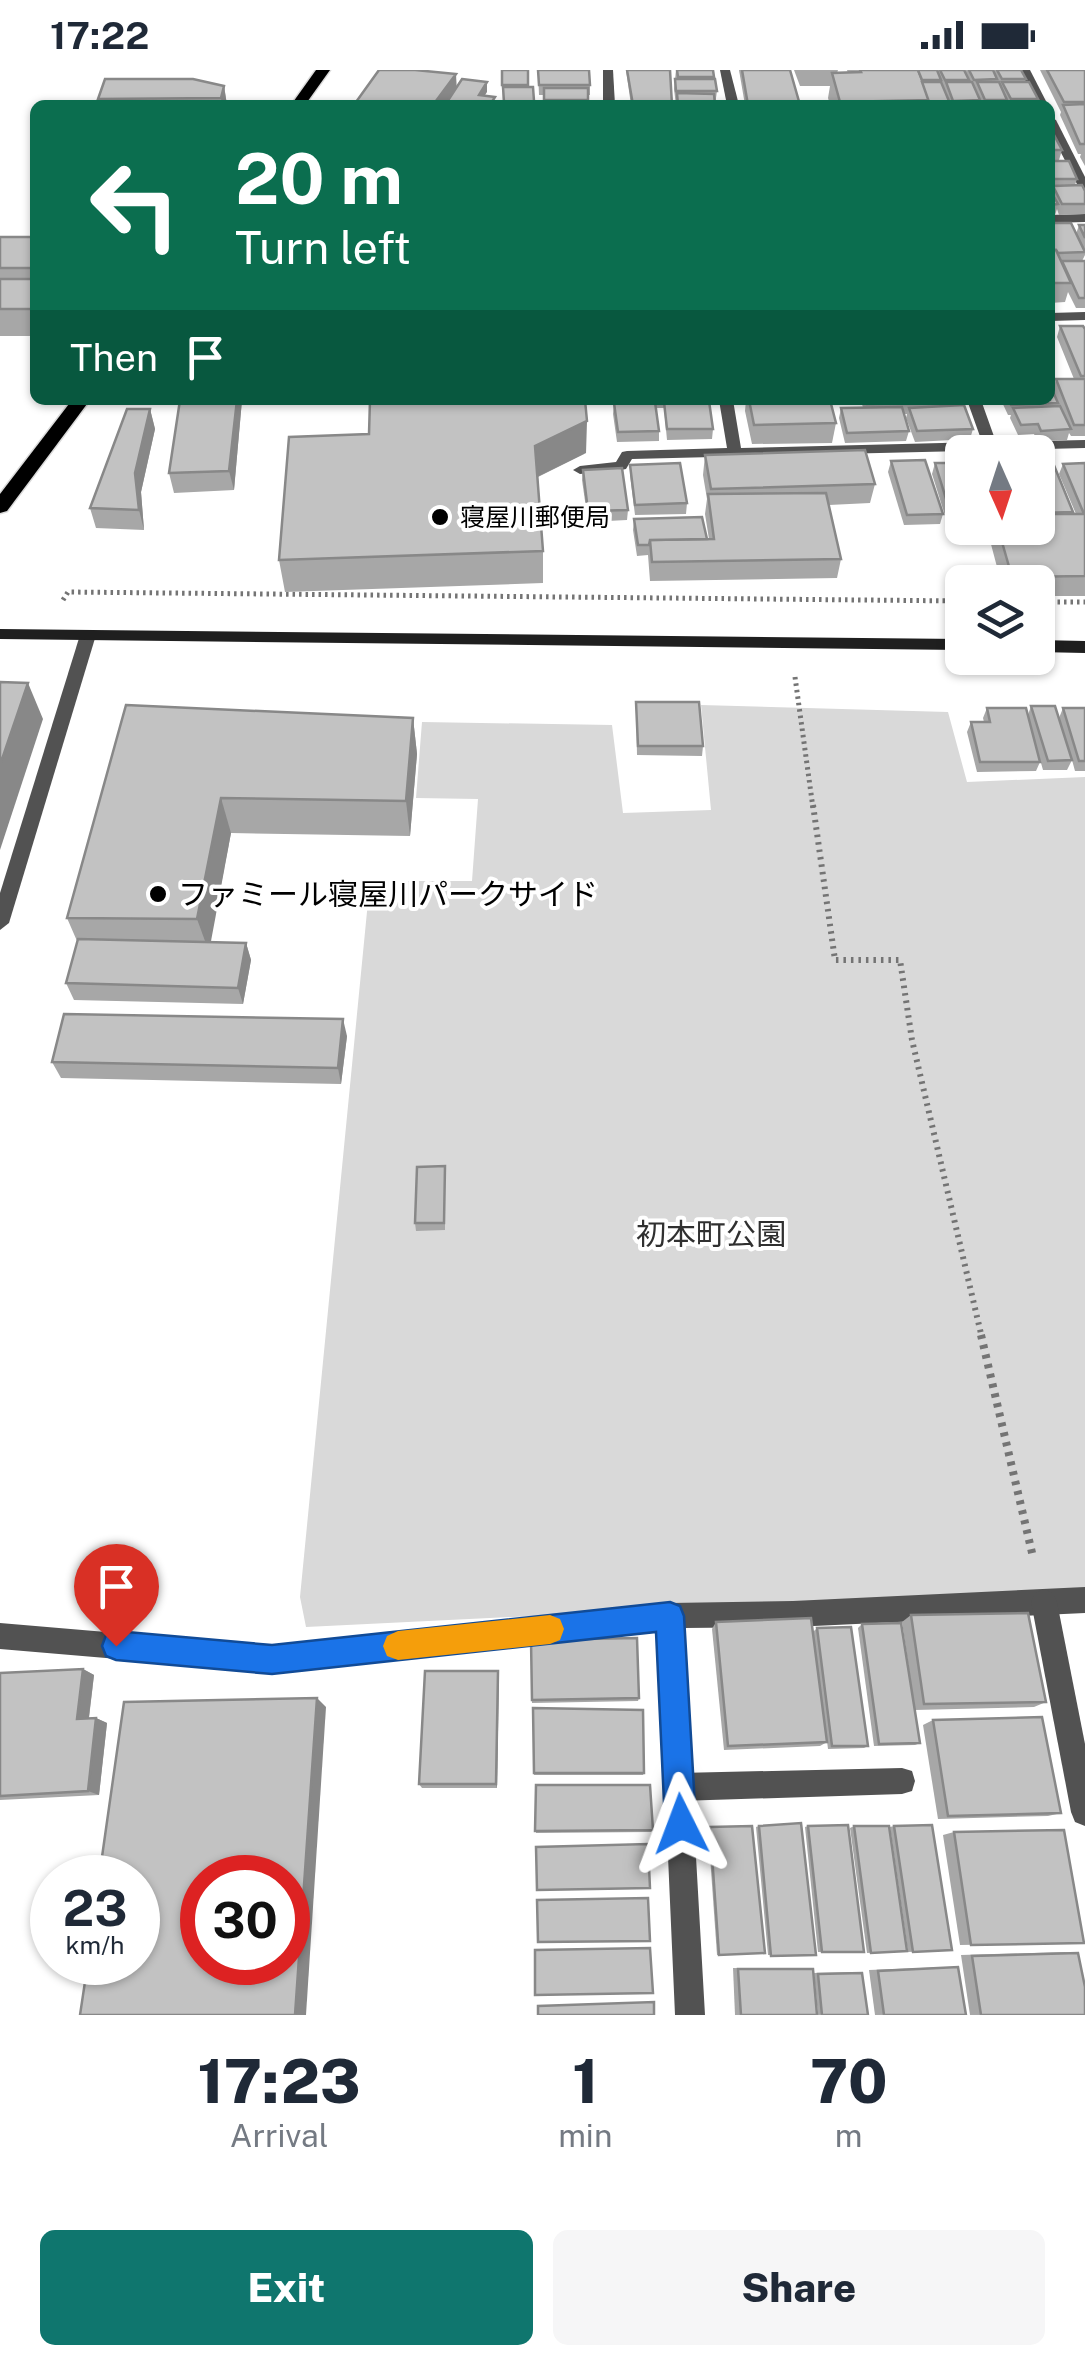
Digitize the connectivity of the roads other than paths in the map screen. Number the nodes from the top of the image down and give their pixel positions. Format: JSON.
{"nodes":[{"id":1,"x":323,"y":70,"type":"edge"},
{"id":2,"x":608,"y":70,"type":"edge"},
{"id":3,"x":726,"y":70,"type":"edge"},
{"id":4,"x":1024,"y":70,"type":"edge"},
{"id":5,"x":302,"y":100,"type":"edge"},
{"id":6,"x":609,"y":100,"type":"edge"},
{"id":7,"x":731,"y":100,"type":"edge"},
{"id":8,"x":1039,"y":100,"type":"edge"},
{"id":9,"x":1055,"y":130,"type":"edge"},
{"id":10,"x":1085,"y":188,"type":"edge"},
{"id":11,"x":1085,"y":218,"type":"edge"},
{"id":12,"x":1055,"y":219,"type":"edge"},
{"id":13,"x":1085,"y":316,"type":"edge"},
{"id":14,"x":1055,"y":317,"type":"edge"},
{"id":15,"x":76,"y":405,"type":"edge"},
{"id":16,"x":727,"y":405,"type":"edge"},
{"id":17,"x":976,"y":405,"type":"edge"},
{"id":18,"x":986,"y":435,"type":"edge"},
{"id":19,"x":1055,"y":444,"type":"edge"},
{"id":20,"x":1085,"y":444,"type":"edge"},
{"id":21,"x":945,"y":446,"type":"edge"},
{"id":22,"x":735,"y":452,"type":"junction"},
{"id":23,"x":580,"y":470,"type":"edge"},
{"id":24,"x":0,"y":507,"type":"edge"},
{"id":25,"x":0,"y":634,"type":"edge"},
{"id":26,"x":88,"y":634,"type":"junction"},
{"id":27,"x":945,"y":645,"type":"edge"},
{"id":28,"x":1055,"y":646,"type":"edge"},
{"id":29,"x":1085,"y":647,"type":"edge"},
{"id":30,"x":0,"y":923,"type":"edge"},
{"id":31,"x":1085,"y":1600,"type":"edge"},
{"id":32,"x":1044,"y":1602,"type":"junction"},
{"id":33,"x":670,"y":1616,"type":"junction"},
{"id":34,"x":0,"y":1636,"type":"edge"},
{"id":35,"x":902,"y":1781,"type":"dead end"},
{"id":36,"x":679,"y":1786,"type":"junction"},
{"id":37,"x":1085,"y":1812,"type":"edge"},
{"id":38,"x":690,"y":2015,"type":"edge"}],
"edges":[{"from":1,"to":5,"type":"main road"},
{"from":2,"to":6,"type":"street"},
{"from":3,"to":7,"type":"street"},
{"from":4,"to":8,"type":"street"},
{"from":9,"to":10,"type":"street"},
{"from":11,"to":12,"type":"street"},
{"from":13,"to":14,"type":"street"},
{"from":15,"to":24,"type":"main road"},
{"from":16,"to":22,"type":"street"},
{"from":17,"to":18,"type":"street"},
{"from":19,"to":20,"type":"street"},
{"from":21,"to":22,"type":"street"},
{"from":22,"to":23,"type":"street"},
{"from":25,"to":26,"type":"street"},
{"from":26,"to":27,"type":"street"},
{"from":26,"to":30,"type":"street"},
{"from":28,"to":29,"type":"street"},
{"from":31,"to":32,"type":"street"},
{"from":32,"to":33,"type":"street"},
{"from":32,"to":37,"type":"street"},
{"from":33,"to":34,"type":"street"},
{"from":33,"to":36,"type":"street"},
{"from":35,"to":36,"type":"street"},
{"from":36,"to":38,"type":"street"}]}
